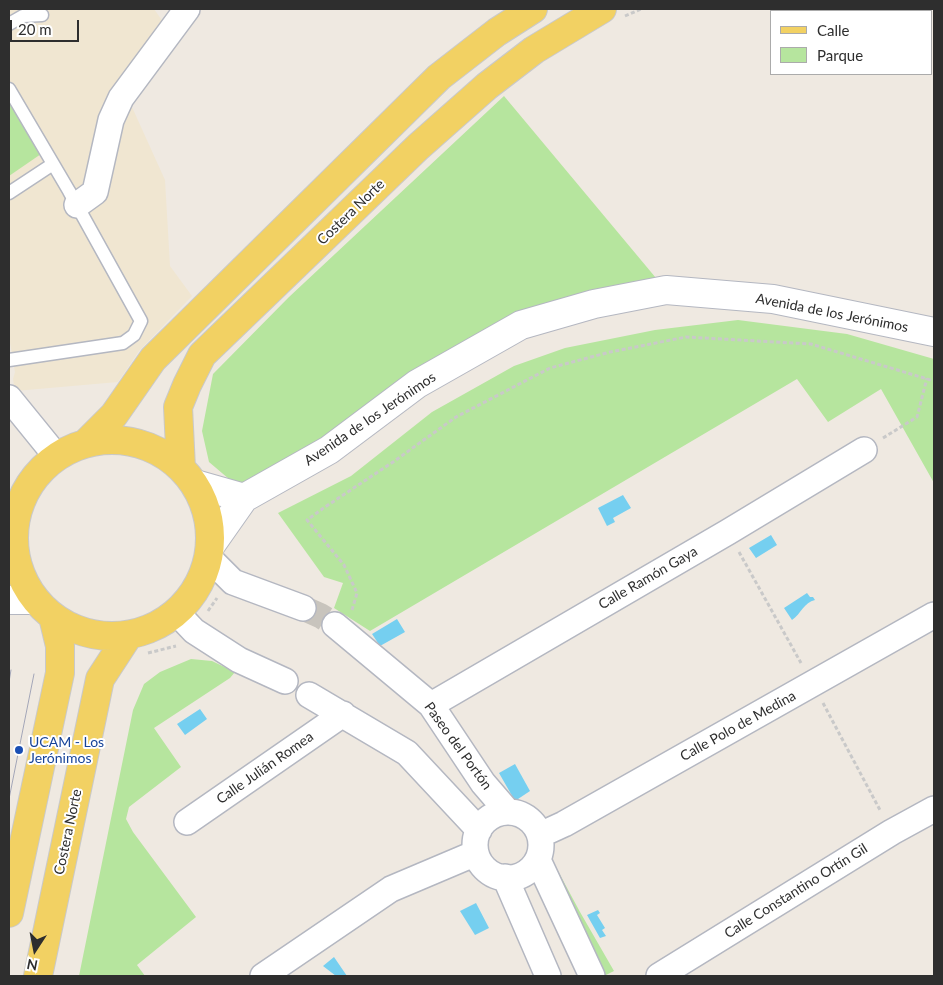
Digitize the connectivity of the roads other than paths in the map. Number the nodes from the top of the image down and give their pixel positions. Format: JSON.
{"nodes":[{"id":1,"x":187,"y":9,"type":"edge"},
{"id":2,"x":533,"y":9,"type":"edge"},
{"id":3,"x":602,"y":9,"type":"edge"},
{"id":4,"x":42,"y":15,"type":"dead end"},
{"id":5,"x":9,"y":24,"type":"edge"},
{"id":6,"x":9,"y":88,"type":"edge"},
{"id":7,"x":53,"y":164,"type":"junction"},
{"id":8,"x":9,"y":193,"type":"edge"},
{"id":9,"x":76,"y":205,"type":"junction"},
{"id":10,"x":934,"y":332,"type":"edge"},
{"id":11,"x":9,"y":360,"type":"edge"},
{"id":12,"x":9,"y":398,"type":"edge"},
{"id":13,"x":85,"y":444,"type":"junction"},
{"id":14,"x":864,"y":450,"type":"road end"},
{"id":15,"x":57,"y":457,"type":"junction"},
{"id":16,"x":188,"y":476,"type":"junction"},
{"id":17,"x":244,"y":498,"type":"junction"},
{"id":18,"x":11,"y":539,"type":"edge"},
{"id":19,"x":210,"y":552,"type":"junction"},
{"id":20,"x":32,"y":606,"type":"edge"},
{"id":21,"x":303,"y":608,"type":"tunnel mouth"},
{"id":22,"x":934,"y":615,"type":"edge"},
{"id":23,"x":186,"y":622,"type":"junction"},
{"id":24,"x":340,"y":629,"type":"tunnel mouth"},
{"id":25,"x":138,"y":644,"type":"junction"},
{"id":26,"x":285,"y":682,"type":"dead end"},
{"id":27,"x":309,"y":695,"type":"dead end"},
{"id":28,"x":431,"y":705,"type":"junction"},
{"id":29,"x":342,"y":714,"type":"junction"},
{"id":30,"x":934,"y":809,"type":"edge"},
{"id":31,"x":508,"y":812,"type":"junction"},
{"id":32,"x":187,"y":822,"type":"dead end"},
{"id":33,"x":540,"y":835,"type":"junction"},
{"id":34,"x":478,"y":842,"type":"junction"},
{"id":35,"x":538,"y":860,"type":"junction"},
{"id":36,"x":505,"y":877,"type":"junction"},
{"id":37,"x":9,"y":913,"type":"edge"},
{"id":38,"x":38,"y":976,"type":"edge"},
{"id":39,"x":263,"y":976,"type":"edge"},
{"id":40,"x":548,"y":976,"type":"edge"},
{"id":41,"x":592,"y":976,"type":"edge"},
{"id":42,"x":659,"y":976,"type":"edge"}],
"edges":[{"from":1,"to":9,"type":"street"},
{"from":2,"to":13,"type":"main road","name":"Costera Norte"},
{"from":3,"to":16,"type":"main road","name":"Costera Norte"},
{"from":4,"to":5,"type":"lane"},
{"from":6,"to":7,"type":"lane"},
{"from":7,"to":8,"type":"lane"},
{"from":7,"to":9,"type":"lane"},
{"from":9,"to":11,"type":"lane"},
{"from":10,"to":17,"type":"street","name":"Avenida de los Jerónimos"},
{"from":12,"to":15,"type":"street"},
{"from":13,"to":15,"type":"main road","name":"Costera Norte"},
{"from":13,"to":16,"type":"main road","name":"Costera Norte"},
{"from":14,"to":28,"type":"street","name":"Calle Ramón Gaya"},
{"from":15,"to":18,"type":"main road","name":"Costera Norte"},
{"from":16,"to":17,"type":"street"},
{"from":16,"to":19,"type":"main road","name":"Costera Norte"},
{"from":17,"to":19,"type":"street"},
{"from":18,"to":20,"type":"main road","name":"Costera Norte"},
{"from":19,"to":21,"type":"street"},
{"from":19,"to":23,"type":"main road","name":"Costera Norte"},
{"from":20,"to":25,"type":"main road","name":"Costera Norte"},
{"from":20,"to":37,"type":"main road","name":"Costera Norte"},
{"from":22,"to":33,"type":"street","name":"Calle Polo de Medina"},
{"from":23,"to":25,"type":"main road","name":"Costera Norte"},
{"from":23,"to":26,"type":"street"},
{"from":24,"to":28,"type":"street","name":"Paseo del Portón"},
{"from":25,"to":38,"type":"main road","name":"Costera Norte"},
{"from":27,"to":29,"type":"street"},
{"from":28,"to":31,"type":"street","name":"Paseo del Portón"},
{"from":29,"to":32,"type":"street","name":"Calle Julián Romea"},
{"from":29,"to":34,"type":"street"},
{"from":30,"to":42,"type":"street","name":"Calle Constantino Ortín Gil"},
{"from":31,"to":33,"type":"street"},
{"from":31,"to":34,"type":"street"},
{"from":33,"to":35,"type":"street"},
{"from":34,"to":36,"type":"street"},
{"from":34,"to":39,"type":"street"},
{"from":35,"to":36,"type":"street"},
{"from":35,"to":41,"type":"street"},
{"from":36,"to":40,"type":"street"}]}
